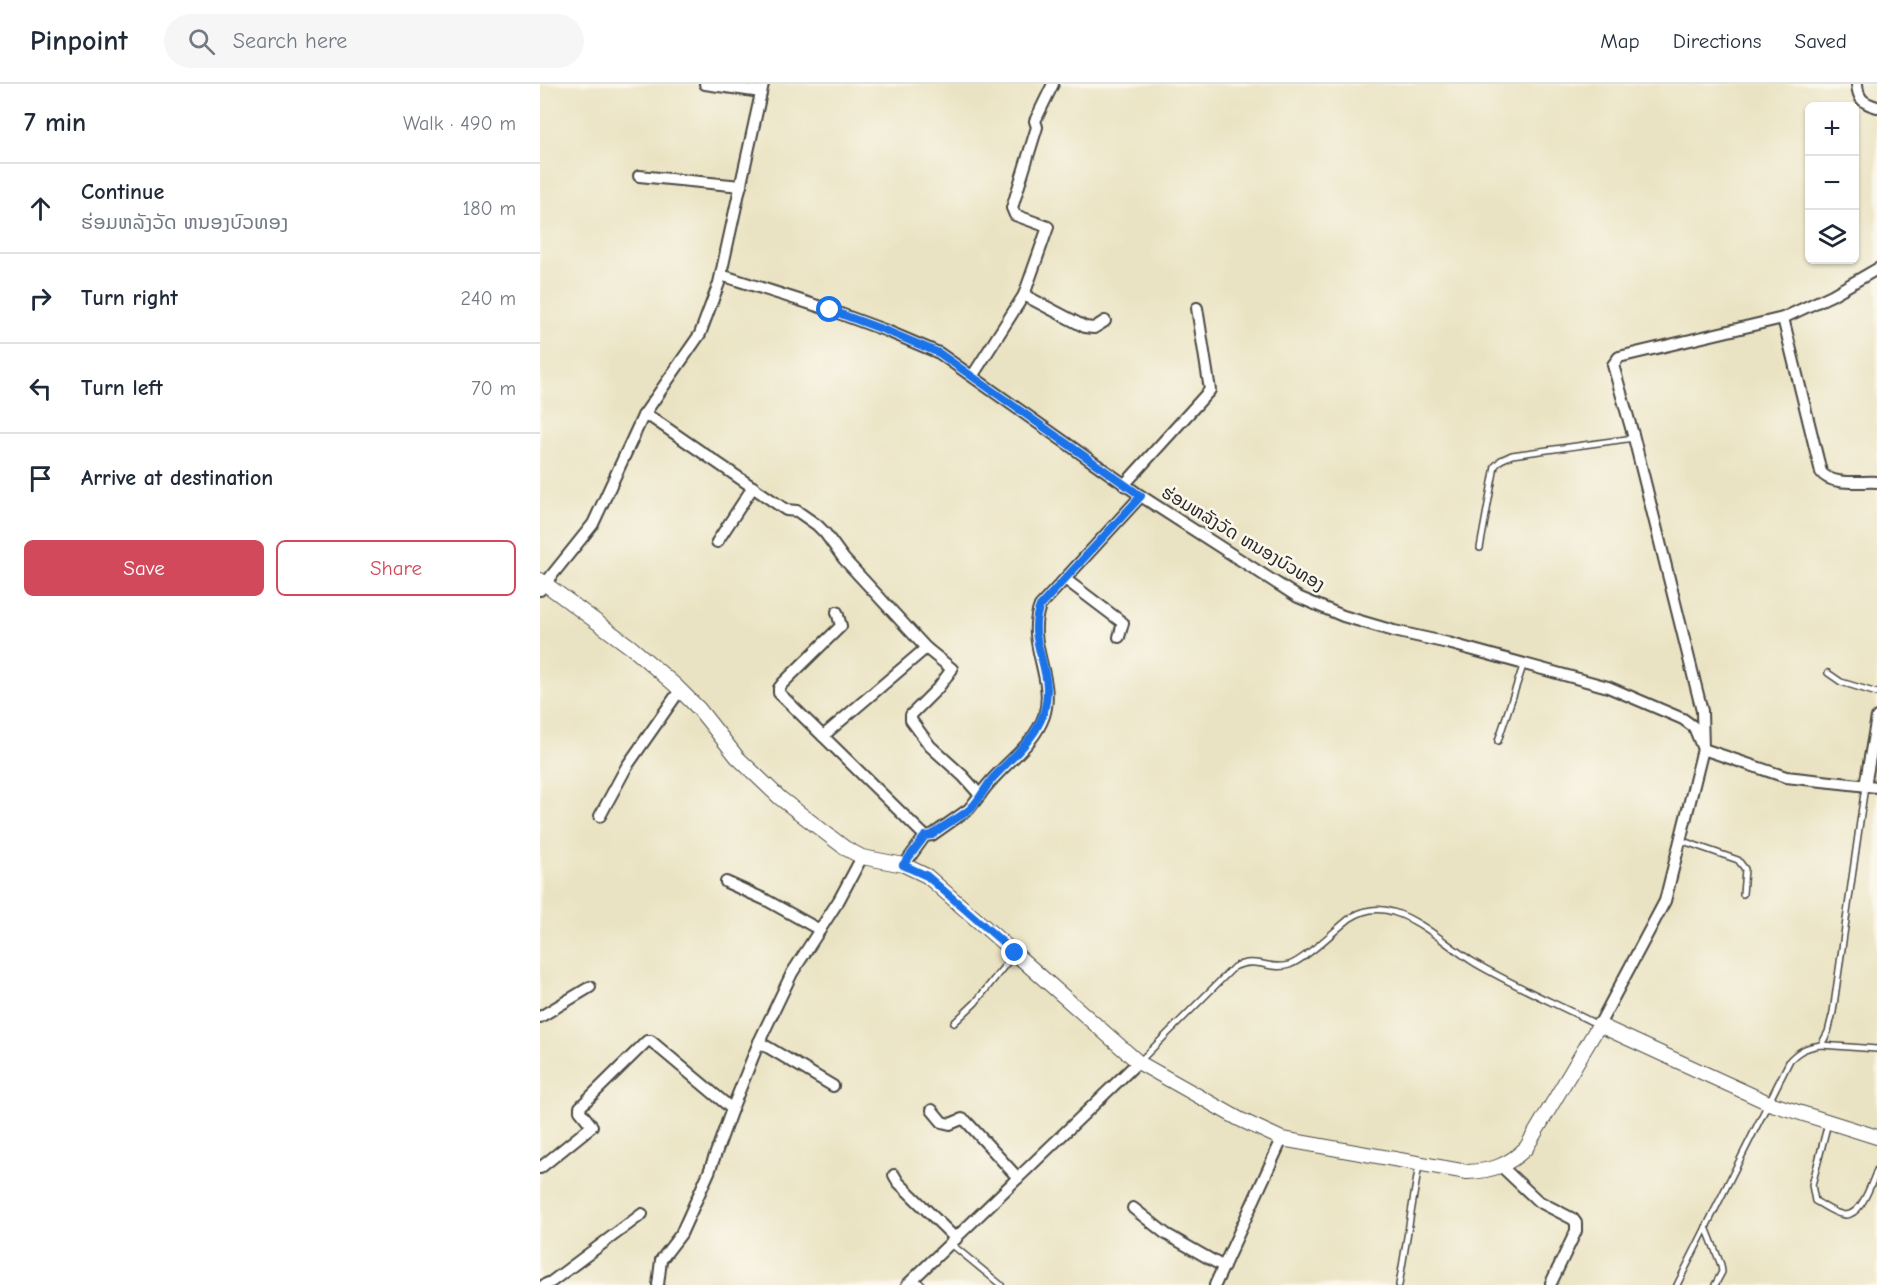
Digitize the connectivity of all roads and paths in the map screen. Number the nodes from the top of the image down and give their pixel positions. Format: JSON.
{"nodes":[{"id":1,"x":705,"y":84,"type":"edge"},
{"id":2,"x":1053,"y":84,"type":"edge"},
{"id":3,"x":1857,"y":84,"type":"edge"},
{"id":4,"x":762,"y":88,"type":"edge"},
{"id":5,"x":1877,"y":107,"type":"edge"},
{"id":6,"x":639,"y":176,"type":"dead end"},
{"id":7,"x":741,"y":186,"type":"junction"},
{"id":8,"x":1877,"y":269,"type":"edge"},
{"id":9,"x":721,"y":275,"type":"junction"},
{"id":10,"x":1024,"y":295,"type":"junction"},
{"id":11,"x":1197,"y":308,"type":"dead end"},
{"id":12,"x":1783,"y":318,"type":"junction"},
{"id":13,"x":1106,"y":321,"type":"dead end"},
{"id":14,"x":973,"y":375,"type":"junction"},
{"id":15,"x":643,"y":416,"type":"junction"},
{"id":16,"x":1635,"y":438,"type":"junction"},
{"id":17,"x":1877,"y":482,"type":"edge"},
{"id":18,"x":1124,"y":484,"type":"junction"},
{"id":19,"x":753,"y":487,"type":"junction"},
{"id":20,"x":1141,"y":496,"type":"junction"},
{"id":21,"x":717,"y":542,"type":"dead end"},
{"id":22,"x":1480,"y":548,"type":"dead end"},
{"id":23,"x":1065,"y":579,"type":"junction"},
{"id":24,"x":542,"y":584,"type":"edge"},
{"id":25,"x":837,"y":612,"type":"dead end"},
{"id":26,"x":1119,"y":637,"type":"dead end"},
{"id":27,"x":926,"y":648,"type":"junction"},
{"id":28,"x":1524,"y":663,"type":"junction"},
{"id":29,"x":1828,"y":673,"type":"dead end"},
{"id":30,"x":680,"y":690,"type":"junction"},
{"id":31,"x":1877,"y":693,"type":"edge"},
{"id":32,"x":1877,"y":717,"type":"edge"},
{"id":33,"x":823,"y":736,"type":"junction"},
{"id":34,"x":1498,"y":741,"type":"dead end"},
{"id":35,"x":1703,"y":749,"type":"junction"},
{"id":36,"x":1865,"y":786,"type":"junction"},
{"id":37,"x":1877,"y":787,"type":"edge"},
{"id":38,"x":980,"y":795,"type":"junction"},
{"id":39,"x":600,"y":816,"type":"dead end"},
{"id":40,"x":925,"y":836,"type":"junction"},
{"id":41,"x":1680,"y":840,"type":"junction"},
{"id":42,"x":862,"y":857,"type":"junction"},
{"id":43,"x":903,"y":865,"type":"junction"},
{"id":44,"x":726,"y":882,"type":"dead end"},
{"id":45,"x":1743,"y":894,"type":"dead end"},
{"id":46,"x":820,"y":930,"type":"junction"},
{"id":47,"x":1015,"y":953,"type":"junction"},
{"id":48,"x":590,"y":987,"type":"dead end"},
{"id":49,"x":540,"y":1017,"type":"edge"},
{"id":50,"x":954,"y":1023,"type":"dead end"},
{"id":51,"x":1599,"y":1025,"type":"junction"},
{"id":52,"x":759,"y":1042,"type":"junction"},
{"id":53,"x":1821,"y":1045,"type":"junction"},
{"id":54,"x":1877,"y":1050,"type":"edge"},
{"id":55,"x":1138,"y":1062,"type":"junction"},
{"id":56,"x":833,"y":1086,"type":"dead end"},
{"id":57,"x":1769,"y":1103,"type":"junction"},
{"id":58,"x":732,"y":1109,"type":"junction"},
{"id":59,"x":932,"y":1110,"type":"dead end"},
{"id":60,"x":1829,"y":1121,"type":"junction"},
{"id":61,"x":1877,"y":1137,"type":"edge"},
{"id":62,"x":1282,"y":1139,"type":"junction"},
{"id":63,"x":1419,"y":1165,"type":"junction"},
{"id":64,"x":1502,"y":1167,"type":"junction"},
{"id":65,"x":540,"y":1168,"type":"edge"},
{"id":66,"x":1877,"y":1170,"type":"edge"},
{"id":67,"x":894,"y":1175,"type":"dead end"},
{"id":68,"x":1018,"y":1178,"type":"junction"},
{"id":69,"x":1133,"y":1208,"type":"dead end"},
{"id":70,"x":642,"y":1214,"type":"dead end"},
{"id":71,"x":1706,"y":1227,"type":"junction"},
{"id":72,"x":953,"y":1241,"type":"junction"},
{"id":73,"x":1224,"y":1267,"type":"junction"},
{"id":74,"x":914,"y":1283,"type":"edge"},
{"id":75,"x":1551,"y":1283,"type":"dead end"},
{"id":76,"x":544,"y":1285,"type":"edge"},
{"id":77,"x":658,"y":1285,"type":"edge"},
{"id":78,"x":1001,"y":1285,"type":"edge"},
{"id":79,"x":1215,"y":1285,"type":"edge"},
{"id":80,"x":1399,"y":1285,"type":"edge"},
{"id":81,"x":1677,"y":1285,"type":"edge"},
{"id":82,"x":1715,"y":1285,"type":"edge"}],
"edges":[{"from":1,"to":4,"type":"street"},
{"from":2,"to":10,"type":"street"},
{"from":3,"to":5,"type":"street"},
{"from":4,"to":7,"type":"street"},
{"from":6,"to":7,"type":"street"},
{"from":7,"to":9,"type":"street"},
{"from":8,"to":12,"type":"street"},
{"from":9,"to":14,"type":"street","name":"ຮ່ອມຫລັງວັດ ຫນອງບົວທອງ"},
{"from":9,"to":15,"type":"street"},
{"from":10,"to":13,"type":"street"},
{"from":10,"to":14,"type":"street"},
{"from":11,"to":18,"type":"street"},
{"from":12,"to":16,"type":"street"},
{"from":12,"to":17,"type":"street"},
{"from":14,"to":18,"type":"street","name":"ຮ່ອມຫລັງວັດ ຫນອງບົວທອງ"},
{"from":15,"to":19,"type":"street"},
{"from":15,"to":24,"type":"street"},
{"from":16,"to":22,"type":"lane"},
{"from":16,"to":35,"type":"street"},
{"from":18,"to":20,"type":"street","name":"ຮ່ອມຫລັງວັດ ຫນອງບົວທອງ"},
{"from":19,"to":21,"type":"street"},
{"from":19,"to":27,"type":"street"},
{"from":20,"to":23,"type":"street"},
{"from":20,"to":28,"type":"street","name":"ຮ່ອມຫລັງວັດ ຫນອງບົວທອງ"},
{"from":23,"to":26,"type":"street"},
{"from":23,"to":38,"type":"street"},
{"from":24,"to":30,"type":"street"},
{"from":25,"to":33,"type":"street"},
{"from":27,"to":33,"type":"street"},
{"from":27,"to":38,"type":"street"},
{"from":28,"to":34,"type":"lane"},
{"from":28,"to":35,"type":"street","name":"ຮ່ອມຫລັງວັດ ຫນອງບົວທອງ"},
{"from":29,"to":31,"type":"lane"},
{"from":30,"to":39,"type":"street"},
{"from":30,"to":42,"type":"street"},
{"from":32,"to":36,"type":"street"},
{"from":33,"to":40,"type":"street"},
{"from":35,"to":36,"type":"street"},
{"from":35,"to":41,"type":"street"},
{"from":36,"to":37,"type":"street"},
{"from":36,"to":53,"type":"lane"},
{"from":38,"to":40,"type":"street"},
{"from":40,"to":43,"type":"street"},
{"from":41,"to":45,"type":"lane"},
{"from":41,"to":51,"type":"street"},
{"from":42,"to":43,"type":"street"},
{"from":42,"to":46,"type":"street"},
{"from":43,"to":47,"type":"street"},
{"from":44,"to":46,"type":"street"},
{"from":46,"to":52,"type":"street"},
{"from":47,"to":50,"type":"lane"},
{"from":47,"to":55,"type":"street"},
{"from":48,"to":49,"type":"street"},
{"from":51,"to":55,"type":"lane"},
{"from":51,"to":57,"type":"street"},
{"from":51,"to":64,"type":"street"},
{"from":52,"to":56,"type":"street"},
{"from":52,"to":58,"type":"street"},
{"from":53,"to":54,"type":"lane"},
{"from":53,"to":57,"type":"lane"},
{"from":55,"to":62,"type":"street"},
{"from":55,"to":68,"type":"street"},
{"from":57,"to":60,"type":"street"},
{"from":57,"to":71,"type":"lane"},
{"from":58,"to":65,"type":"street"},
{"from":58,"to":77,"type":"street"},
{"from":59,"to":68,"type":"street"},
{"from":60,"to":61,"type":"street"},
{"from":60,"to":66,"type":"lane"},
{"from":62,"to":63,"type":"street"},
{"from":62,"to":73,"type":"street"},
{"from":63,"to":64,"type":"street"},
{"from":63,"to":80,"type":"lane"},
{"from":64,"to":75,"type":"street"},
{"from":67,"to":72,"type":"street"},
{"from":68,"to":72,"type":"street"},
{"from":69,"to":73,"type":"street"},
{"from":70,"to":76,"type":"street"},
{"from":71,"to":81,"type":"lane"},
{"from":71,"to":82,"type":"lane"},
{"from":72,"to":74,"type":"street"},
{"from":72,"to":78,"type":"lane"},
{"from":73,"to":79,"type":"street"}]}
